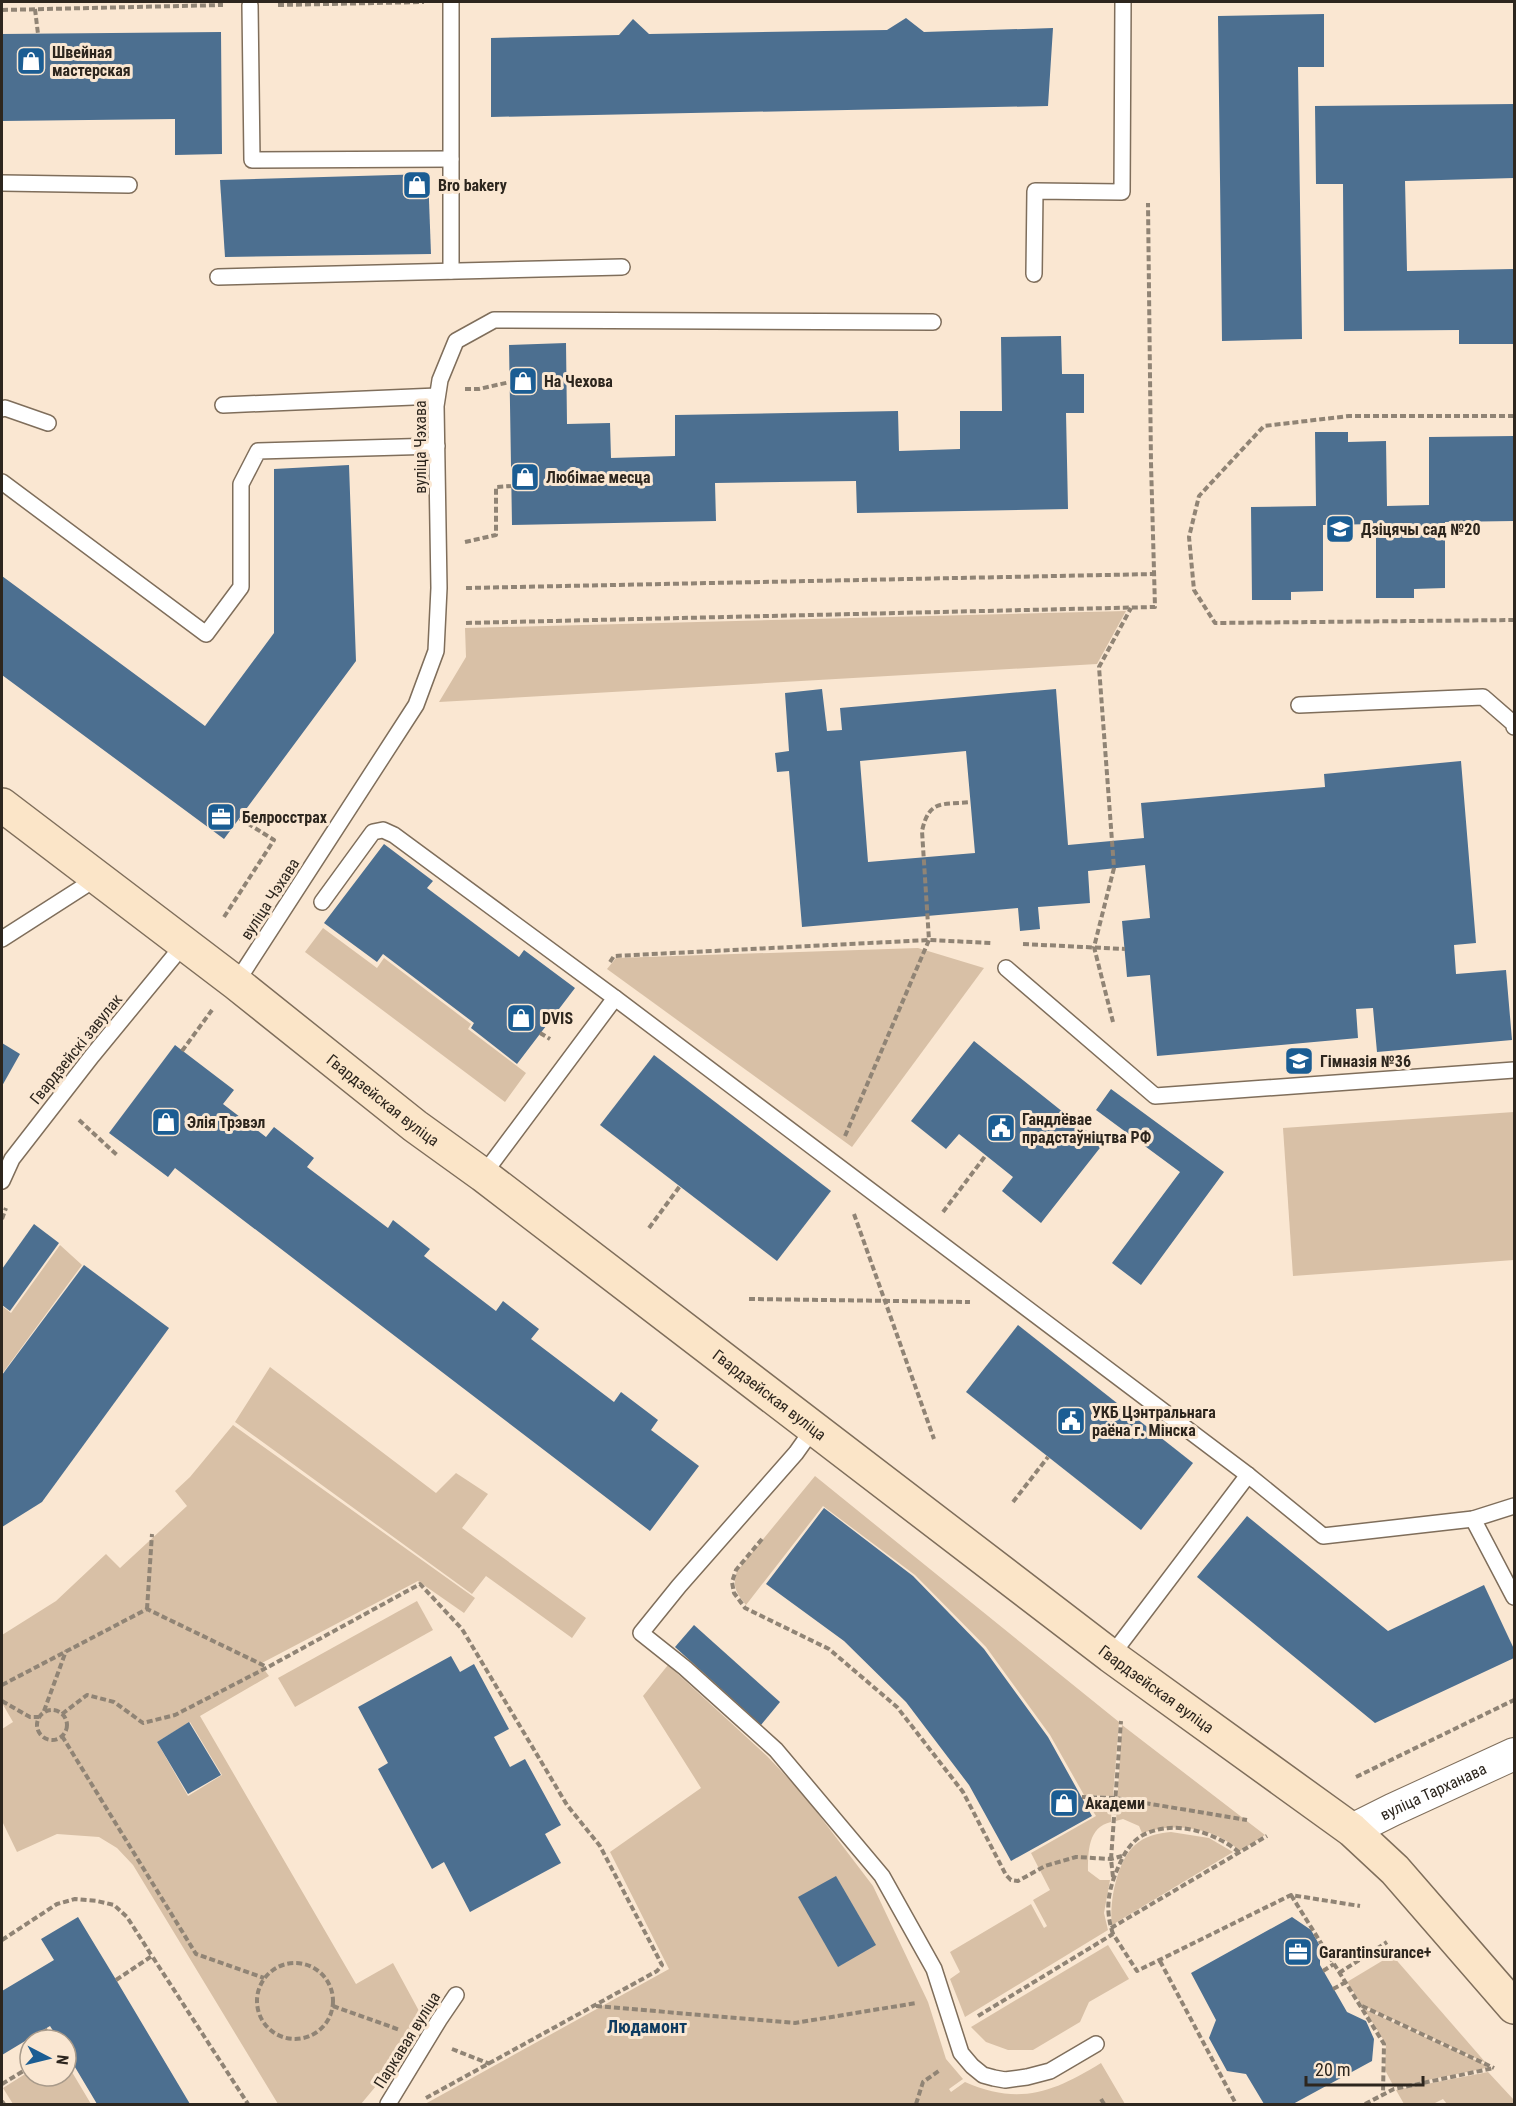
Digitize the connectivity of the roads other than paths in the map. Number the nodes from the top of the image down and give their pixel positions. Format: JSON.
{"nodes":[{"id":1,"x":451,"y":2,"type":"edge"},
{"id":2,"x":1123,"y":2,"type":"edge"},
{"id":3,"x":250,"y":5,"type":"dead end"},
{"id":4,"x":451,"y":159,"type":"junction"},
{"id":5,"x":2,"y":183,"type":"edge"},
{"id":6,"x":129,"y":185,"type":"dead end"},
{"id":7,"x":622,"y":267,"type":"dead end"},
{"id":8,"x":451,"y":271,"type":"junction"},
{"id":9,"x":1034,"y":274,"type":"dead end"},
{"id":10,"x":218,"y":277,"type":"dead end"},
{"id":11,"x":933,"y":322,"type":"dead end"},
{"id":12,"x":437,"y":396,"type":"junction"},
{"id":13,"x":223,"y":405,"type":"dead end"},
{"id":14,"x":2,"y":410,"type":"edge"},
{"id":15,"x":48,"y":423,"type":"dead end"},
{"id":16,"x":437,"y":446,"type":"junction"},
{"id":17,"x":2,"y":482,"type":"edge"},
{"id":18,"x":1299,"y":705,"type":"dead end"},
{"id":19,"x":1515,"y":727,"type":"edge"},
{"id":20,"x":2,"y":805,"type":"edge"},
{"id":21,"x":97,"y":878,"type":"junction"},
{"id":22,"x":322,"y":902,"type":"dead end"},
{"id":23,"x":2,"y":939,"type":"edge"},
{"id":24,"x":184,"y":944,"type":"junction"},
{"id":25,"x":1006,"y":968,"type":"dead end"},
{"id":26,"x":227,"y":993,"type":"junction"},
{"id":27,"x":615,"y":998,"type":"junction"},
{"id":28,"x":1515,"y":1070,"type":"edge"},
{"id":29,"x":483,"y":1175,"type":"junction"},
{"id":30,"x":2,"y":1181,"type":"edge"},
{"id":31,"x":813,"y":1429,"type":"junction"},
{"id":32,"x":1248,"y":1475,"type":"junction"},
{"id":33,"x":1515,"y":1506,"type":"edge"},
{"id":34,"x":1473,"y":1519,"type":"junction"},
{"id":35,"x":1515,"y":1597,"type":"edge"},
{"id":36,"x":1111,"y":1656,"type":"junction"},
{"id":37,"x":1515,"y":1754,"type":"edge"},
{"id":38,"x":1352,"y":1830,"type":"junction"},
{"id":39,"x":456,"y":1995,"type":"dead end"},
{"id":40,"x":1515,"y":2007,"type":"edge"},
{"id":41,"x":1096,"y":2044,"type":"dead end"},
{"id":42,"x":388,"y":2104,"type":"edge"}],
"edges":[{"from":1,"to":4,"type":"lane"},
{"from":2,"to":9,"type":"lane"},
{"from":3,"to":4,"type":"lane"},
{"from":4,"to":8,"type":"lane"},
{"from":5,"to":6,"type":"lane"},
{"from":7,"to":8,"type":"lane"},
{"from":8,"to":10,"type":"lane"},
{"from":11,"to":12,"type":"lane","name":"вуліца Чэхава"},
{"from":12,"to":13,"type":"lane"},
{"from":12,"to":16,"type":"lane","name":"вуліца Чэхава"},
{"from":14,"to":15,"type":"lane"},
{"from":16,"to":17,"type":"lane"},
{"from":16,"to":26,"type":"lane","name":"вуліца Чэхава"},
{"from":18,"to":19,"type":"lane"},
{"from":20,"to":21,"type":"street","name":"Гвардзейская вуліца"},
{"from":21,"to":23,"type":"lane"},
{"from":21,"to":24,"type":"street","name":"Гвардзейская вуліца"},
{"from":22,"to":27,"type":"lane"},
{"from":24,"to":26,"type":"street","name":"Гвардзейская вуліца"},
{"from":24,"to":30,"type":"lane","name":"Гвардзейскі завулак"},
{"from":25,"to":28,"type":"lane"},
{"from":26,"to":29,"type":"street","name":"Гвардзейская вуліца"},
{"from":27,"to":29,"type":"lane"},
{"from":27,"to":32,"type":"lane"},
{"from":29,"to":31,"type":"street","name":"Гвардзейская вуліца"},
{"from":31,"to":36,"type":"street","name":"Гвардзейская вуліца"},
{"from":31,"to":41,"type":"lane"},
{"from":32,"to":34,"type":"lane"},
{"from":32,"to":36,"type":"lane"},
{"from":33,"to":34,"type":"lane"},
{"from":34,"to":35,"type":"lane"},
{"from":36,"to":38,"type":"street","name":"Гвардзейская вуліца"},
{"from":37,"to":38,"type":"street","name":"вуліца Тарханава"},
{"from":38,"to":40,"type":"street","name":"Гвардзейская вуліца"},
{"from":39,"to":42,"type":"lane","name":"Паркавая вуліца"}]}
